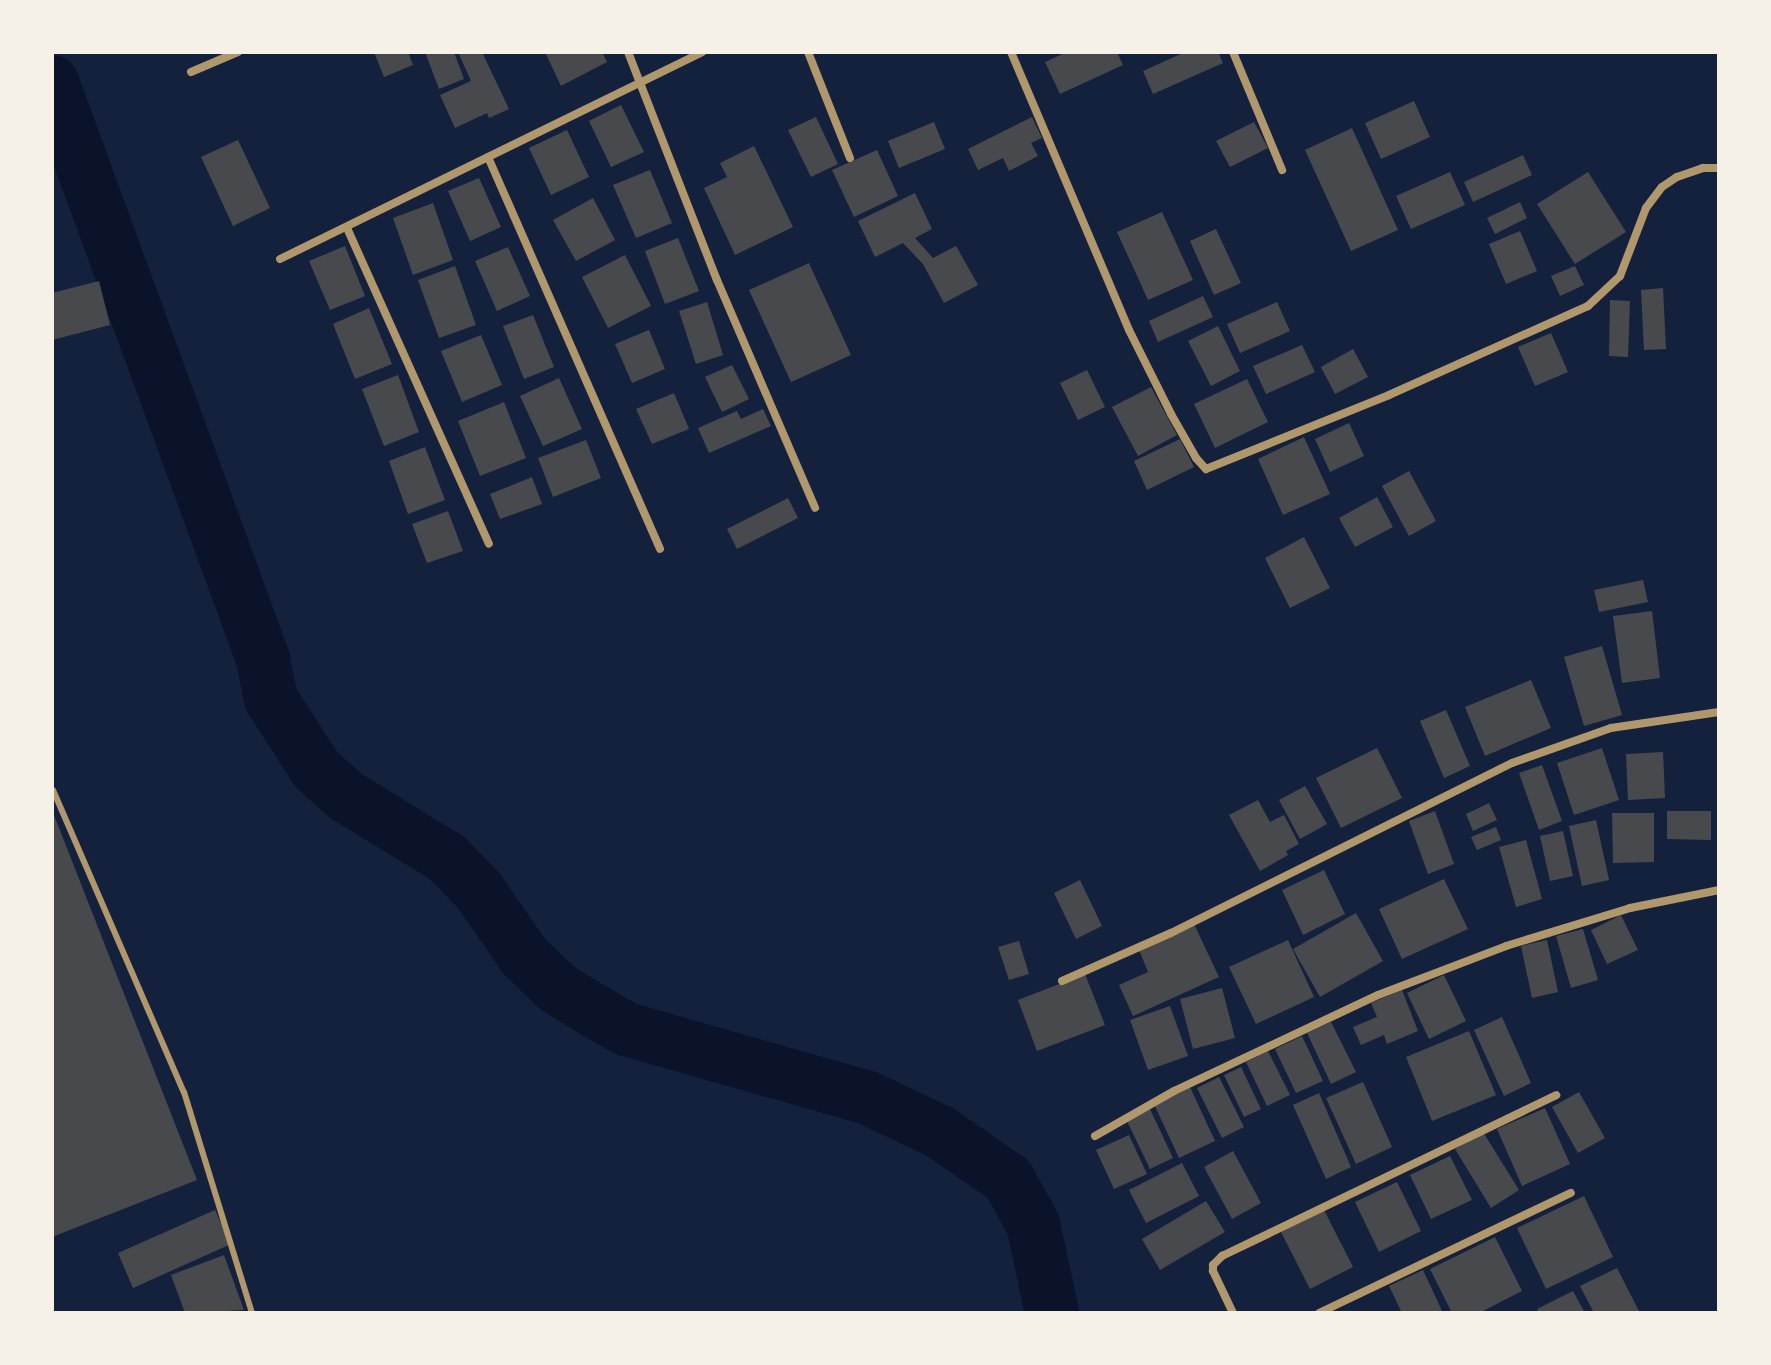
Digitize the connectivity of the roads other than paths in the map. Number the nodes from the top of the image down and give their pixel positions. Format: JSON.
{"nodes":[{"id":1,"x":238,"y":52,"type":"edge"},
{"id":2,"x":628,"y":52,"type":"edge"},
{"id":3,"x":702,"y":52,"type":"edge"},
{"id":4,"x":808,"y":52,"type":"edge"},
{"id":5,"x":1011,"y":52,"type":"edge"},
{"id":6,"x":1233,"y":52,"type":"edge"},
{"id":7,"x":191,"y":72,"type":"dead end"},
{"id":8,"x":639,"y":83,"type":"junction"},
{"id":9,"x":488,"y":157,"type":"junction"},
{"id":10,"x":850,"y":158,"type":"dead end"},
{"id":11,"x":1719,"y":168,"type":"edge"},
{"id":12,"x":1282,"y":170,"type":"dead end"},
{"id":13,"x":347,"y":228,"type":"junction"},
{"id":14,"x":280,"y":259,"type":"dead end"},
{"id":15,"x":815,"y":508,"type":"dead end"},
{"id":16,"x":489,"y":544,"type":"dead end"},
{"id":17,"x":660,"y":549,"type":"dead end"},
{"id":18,"x":1719,"y":712,"type":"edge"},
{"id":19,"x":53,"y":790,"type":"edge"},
{"id":20,"x":1719,"y":890,"type":"edge"},
{"id":21,"x":1062,"y":981,"type":"dead end"},
{"id":22,"x":1556,"y":1095,"type":"dead end"},
{"id":23,"x":1095,"y":1136,"type":"dead end"},
{"id":24,"x":1571,"y":1193,"type":"dead end"},
{"id":25,"x":252,"y":1313,"type":"edge"},
{"id":26,"x":1233,"y":1313,"type":"edge"},
{"id":27,"x":1319,"y":1313,"type":"edge"}],
"edges":[{"from":1,"to":7,"type":"street"},
{"from":2,"to":8,"type":"street"},
{"from":3,"to":8,"type":"street"},
{"from":4,"to":10,"type":"street"},
{"from":5,"to":11,"type":"street"},
{"from":6,"to":12,"type":"street"},
{"from":8,"to":9,"type":"street"},
{"from":8,"to":15,"type":"street"},
{"from":9,"to":13,"type":"street"},
{"from":9,"to":17,"type":"street"},
{"from":13,"to":14,"type":"street"},
{"from":13,"to":16,"type":"street"},
{"from":18,"to":21,"type":"street"},
{"from":19,"to":25,"type":"lane"},
{"from":20,"to":23,"type":"street"},
{"from":22,"to":26,"type":"street"},
{"from":24,"to":27,"type":"street"}]}
